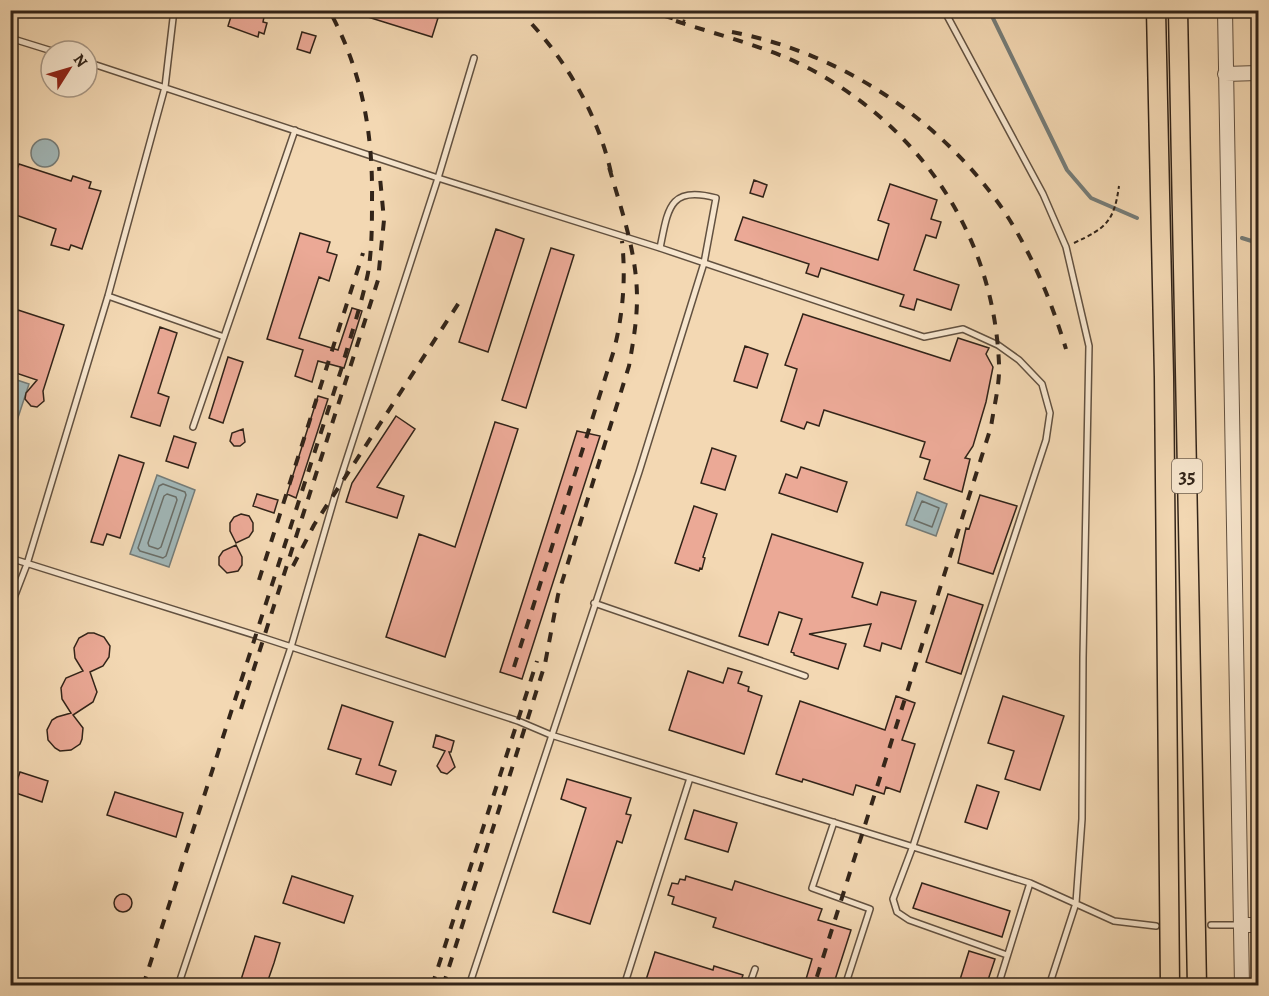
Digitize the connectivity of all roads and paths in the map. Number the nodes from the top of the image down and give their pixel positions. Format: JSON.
{"nodes":[{"id":1,"x":174,"y":10,"type":"edge"},
{"id":2,"x":944,"y":10,"type":"edge"},
{"id":3,"x":1156,"y":10,"type":"edge"},
{"id":4,"x":1178,"y":10,"type":"edge"},
{"id":5,"x":1225,"y":10,"type":"edge"},
{"id":6,"x":10,"y":38,"type":"edge"},
{"id":7,"x":39,"y":47,"type":"edge"},
{"id":8,"x":474,"y":58,"type":"dead end"},
{"id":9,"x":99,"y":66,"type":"edge"},
{"id":10,"x":1258,"y":73,"type":"edge"},
{"id":11,"x":1225,"y":74,"type":"junction"},
{"id":12,"x":165,"y":87,"type":"junction"},
{"id":13,"x":295,"y":130,"type":"junction"},
{"id":14,"x":438,"y":178,"type":"junction"},
{"id":15,"x":1119,"y":186,"type":"dead end"},
{"id":16,"x":1066,"y":247,"type":"junction"},
{"id":17,"x":660,"y":248,"type":"junction"},
{"id":18,"x":704,"y":263,"type":"junction"},
{"id":19,"x":108,"y":296,"type":"junction"},
{"id":20,"x":224,"y":337,"type":"junction"},
{"id":21,"x":193,"y":427,"type":"dead end"},
{"id":22,"x":10,"y":558,"type":"edge"},
{"id":23,"x":27,"y":564,"type":"junction"},
{"id":24,"x":594,"y":603,"type":"junction"},
{"id":25,"x":10,"y":608,"type":"edge"},
{"id":26,"x":291,"y":647,"type":"junction"},
{"id":27,"x":805,"y":676,"type":"dead end"},
{"id":28,"x":551,"y":735,"type":"junction"},
{"id":29,"x":690,"y":778,"type":"junction"},
{"id":30,"x":834,"y":822,"type":"junction"},
{"id":31,"x":913,"y":846,"type":"junction"},
{"id":32,"x":1030,"y":884,"type":"junction"},
{"id":33,"x":1077,"y":903,"type":"junction"},
{"id":34,"x":1211,"y":925,"type":"dead end"},
{"id":35,"x":1241,"y":925,"type":"junction"},
{"id":36,"x":1258,"y":925,"type":"edge"},
{"id":37,"x":1156,"y":926,"type":"dead end"},
{"id":38,"x":1007,"y":955,"type":"junction"},
{"id":39,"x":755,"y":969,"type":"dead end"},
{"id":40,"x":178,"y":986,"type":"edge"},
{"id":41,"x":469,"y":986,"type":"edge"},
{"id":42,"x":624,"y":986,"type":"edge"},
{"id":43,"x":749,"y":986,"type":"edge"},
{"id":44,"x":845,"y":986,"type":"edge"},
{"id":45,"x":998,"y":986,"type":"edge"},
{"id":46,"x":1049,"y":986,"type":"edge"},
{"id":47,"x":1170,"y":986,"type":"edge"},
{"id":48,"x":1197,"y":986,"type":"edge"},
{"id":49,"x":1242,"y":986,"type":"edge"}],
"edges":[{"from":1,"to":12,"type":"lane"},
{"from":2,"to":16,"type":"lane"},
{"from":3,"to":47,"type":"highway","number":"35"},
{"from":4,"to":48,"type":"highway","number":"35"},
{"from":5,"to":11,"type":"street"},
{"from":6,"to":7,"type":"lane"},
{"from":8,"to":14,"type":"lane"},
{"from":9,"to":12,"type":"lane"},
{"from":10,"to":11,"type":"street"},
{"from":11,"to":35,"type":"street"},
{"from":12,"to":13,"type":"lane"},
{"from":12,"to":19,"type":"lane"},
{"from":13,"to":14,"type":"lane"},
{"from":13,"to":20,"type":"lane"},
{"from":14,"to":17,"type":"lane"},
{"from":14,"to":26,"type":"lane"},
{"from":15,"to":16,"type":"path"},
{"from":16,"to":33,"type":"lane"},
{"from":17,"to":18,"type":"lane"},
{"from":17,"to":18,"type":"lane"},
{"from":18,"to":24,"type":"lane"},
{"from":18,"to":31,"type":"lane"},
{"from":19,"to":20,"type":"lane"},
{"from":19,"to":23,"type":"lane"},
{"from":20,"to":21,"type":"lane"},
{"from":22,"to":23,"type":"lane"},
{"from":23,"to":25,"type":"lane"},
{"from":23,"to":26,"type":"lane"},
{"from":24,"to":27,"type":"lane"},
{"from":24,"to":28,"type":"lane"},
{"from":26,"to":28,"type":"lane"},
{"from":26,"to":40,"type":"lane"},
{"from":28,"to":29,"type":"lane"},
{"from":28,"to":41,"type":"lane"},
{"from":29,"to":30,"type":"lane"},
{"from":29,"to":42,"type":"lane"},
{"from":30,"to":31,"type":"lane"},
{"from":30,"to":44,"type":"lane"},
{"from":31,"to":32,"type":"lane"},
{"from":31,"to":38,"type":"lane"},
{"from":32,"to":33,"type":"lane"},
{"from":32,"to":38,"type":"lane"},
{"from":33,"to":37,"type":"lane"},
{"from":33,"to":46,"type":"lane"},
{"from":34,"to":35,"type":"lane"},
{"from":35,"to":36,"type":"street"},
{"from":35,"to":49,"type":"street"},
{"from":38,"to":45,"type":"lane"},
{"from":39,"to":43,"type":"lane"}]}
